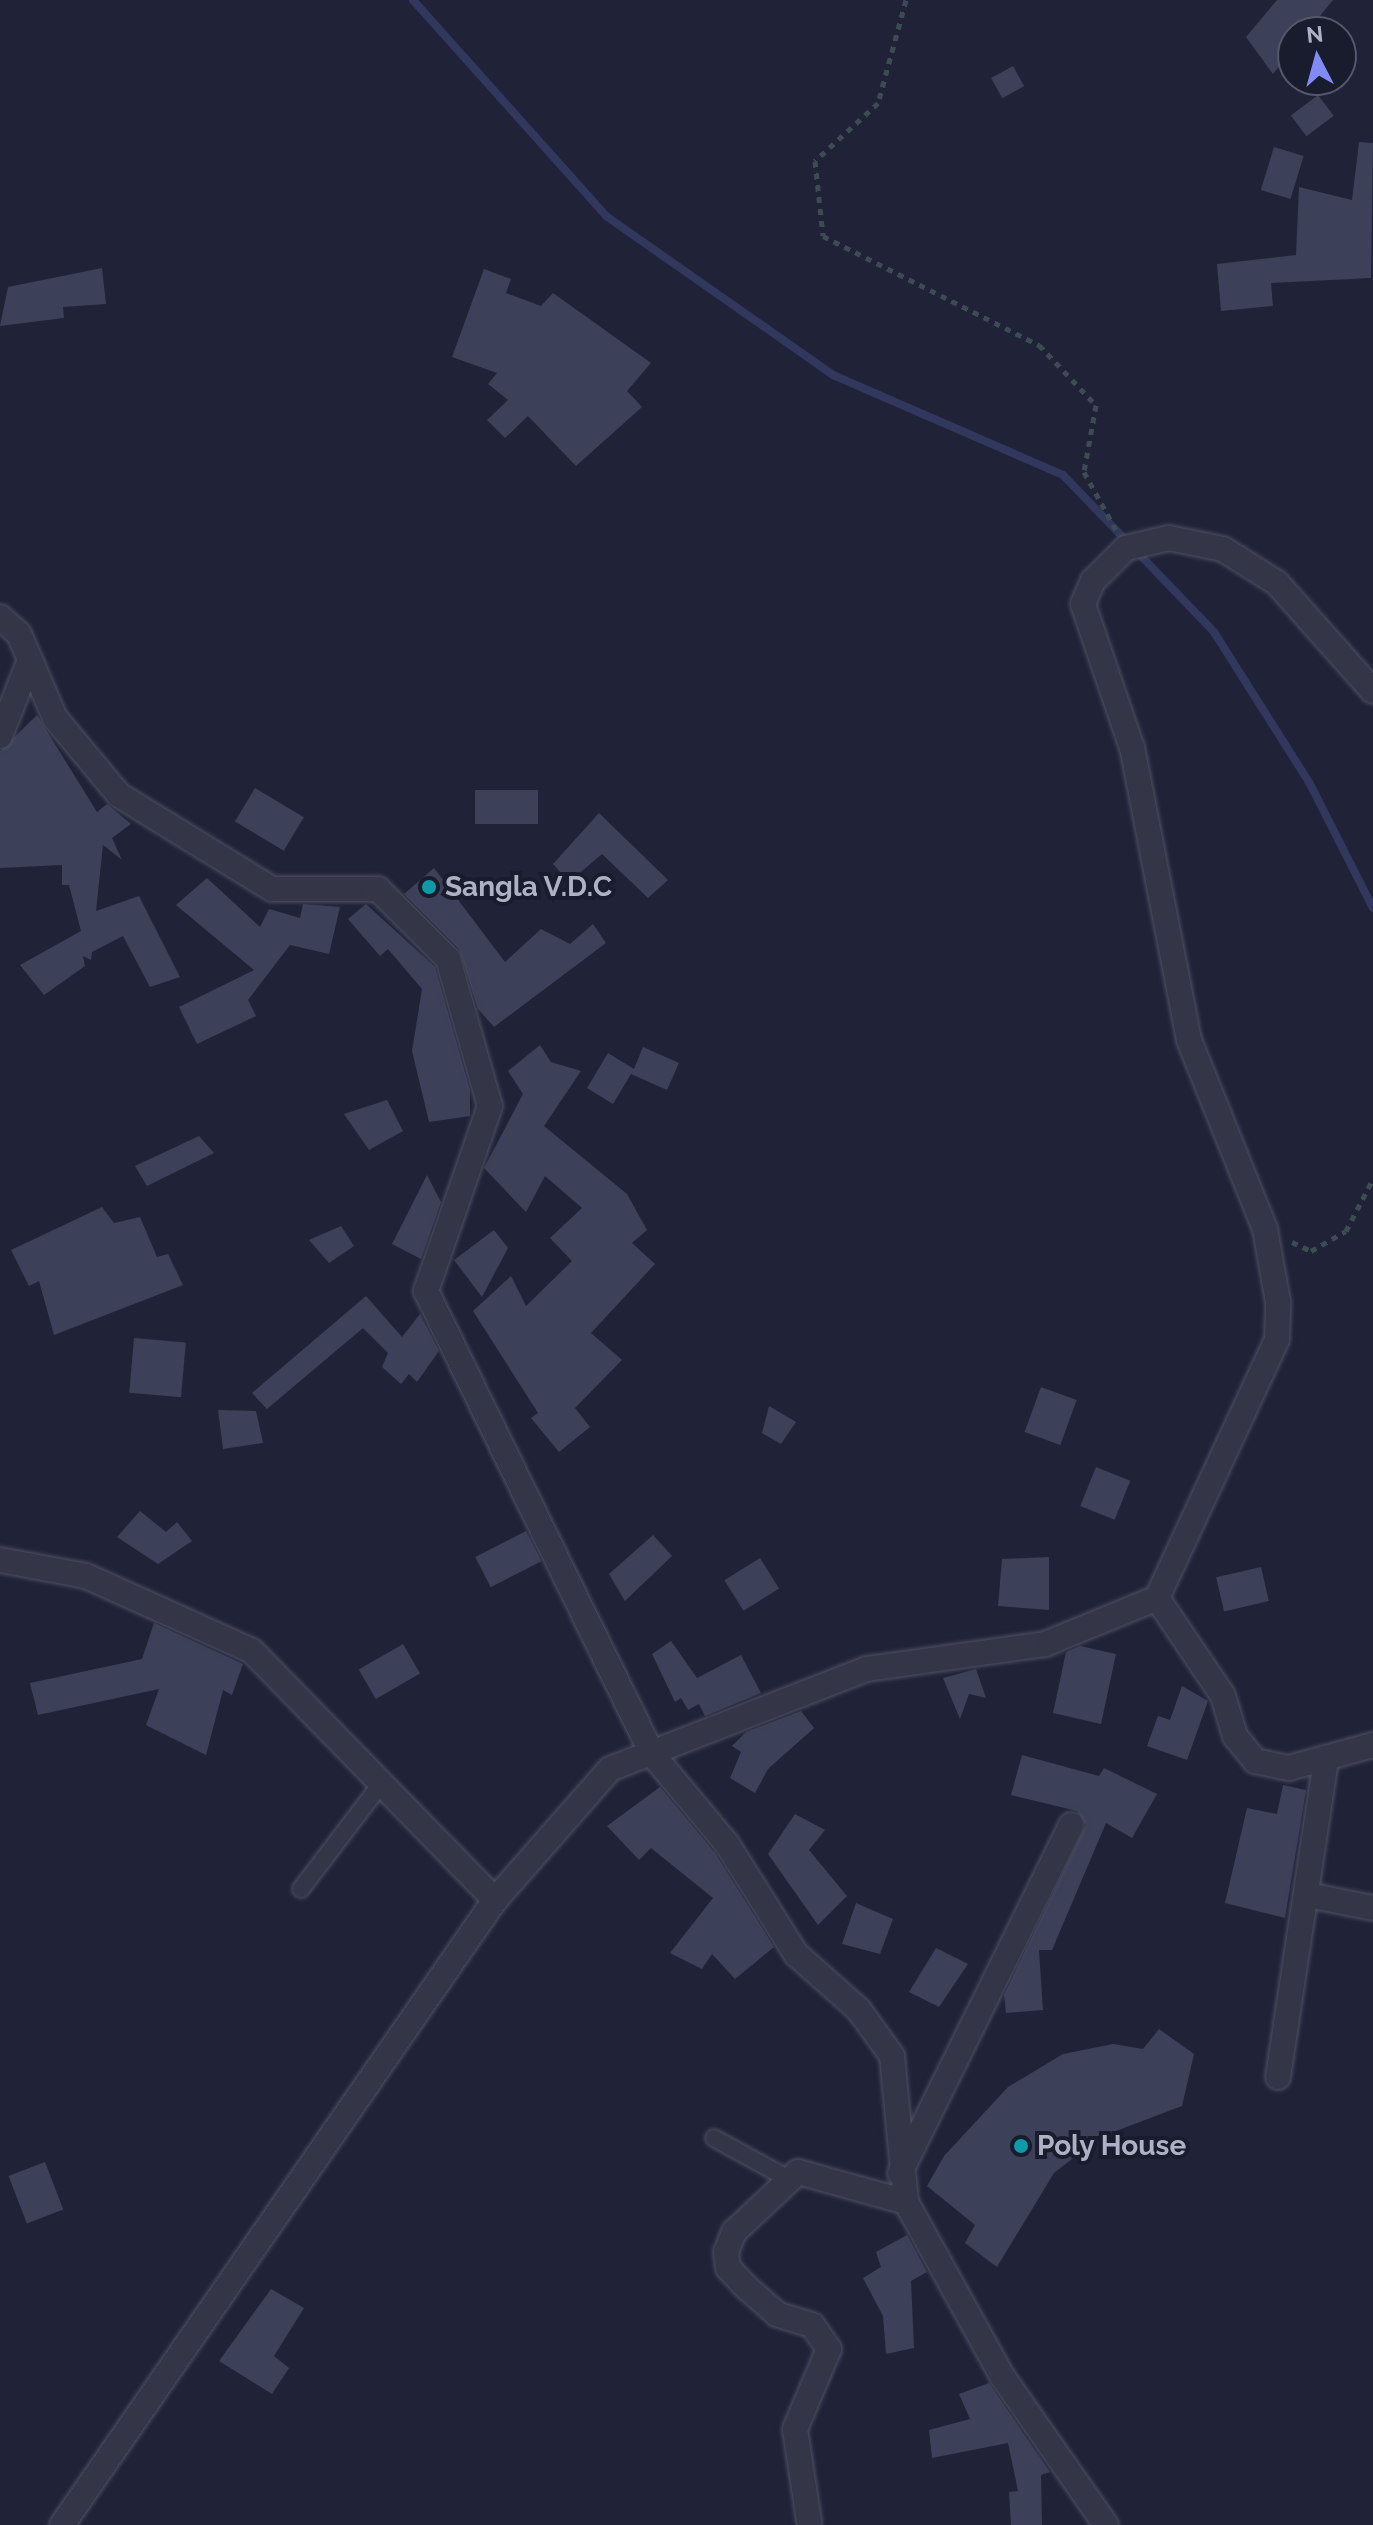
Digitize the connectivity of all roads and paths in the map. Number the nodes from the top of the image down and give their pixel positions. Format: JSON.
{"nodes":[{"id":1,"x":906,"y":0,"type":"edge"},
{"id":2,"x":1126,"y":548,"type":"junction"},
{"id":3,"x":0,"y":617,"type":"edge"},
{"id":4,"x":30,"y":660,"type":"junction"},
{"id":5,"x":1373,"y":691,"type":"edge"},
{"id":6,"x":0,"y":736,"type":"edge"},
{"id":7,"x":1373,"y":1179,"type":"edge"},
{"id":8,"x":1265,"y":1229,"type":"junction"},
{"id":9,"x":0,"y":1560,"type":"edge"},
{"id":10,"x":1157,"y":1598,"type":"junction"},
{"id":11,"x":1373,"y":1745,"type":"edge"},
{"id":12,"x":652,"y":1754,"type":"junction"},
{"id":13,"x":1326,"y":1758,"type":"junction"},
{"id":14,"x":381,"y":1784,"type":"junction"},
{"id":15,"x":1071,"y":1825,"type":"dead end"},
{"id":16,"x":301,"y":1889,"type":"dead end"},
{"id":17,"x":1308,"y":1895,"type":"junction"},
{"id":18,"x":495,"y":1900,"type":"junction"},
{"id":19,"x":1373,"y":1908,"type":"edge"},
{"id":20,"x":1278,"y":2077,"type":"dead end"},
{"id":21,"x":714,"y":2138,"type":"dead end"},
{"id":22,"x":899,"y":2175,"type":"junction"},
{"id":23,"x":785,"y":2177,"type":"junction"},
{"id":24,"x":906,"y":2202,"type":"junction"},
{"id":25,"x":809,"y":2521,"type":"dead end"},
{"id":26,"x":62,"y":2525,"type":"edge"},
{"id":27,"x":1106,"y":2525,"type":"edge"}],
"edges":[{"from":1,"to":2,"type":"path"},
{"from":2,"to":5,"type":"street"},
{"from":2,"to":8,"type":"street"},
{"from":3,"to":4,"type":"street"},
{"from":4,"to":6,"type":"street"},
{"from":4,"to":12,"type":"street"},
{"from":7,"to":8,"type":"path"},
{"from":8,"to":10,"type":"street"},
{"from":9,"to":14,"type":"street"},
{"from":10,"to":12,"type":"street"},
{"from":10,"to":13,"type":"street"},
{"from":11,"to":13,"type":"street"},
{"from":12,"to":18,"type":"street"},
{"from":12,"to":22,"type":"street"},
{"from":13,"to":17,"type":"street"},
{"from":14,"to":16,"type":"lane"},
{"from":14,"to":18,"type":"street"},
{"from":15,"to":22,"type":"street"},
{"from":17,"to":19,"type":"street"},
{"from":17,"to":20,"type":"street"},
{"from":18,"to":26,"type":"street"},
{"from":21,"to":23,"type":"lane"},
{"from":22,"to":24,"type":"street"},
{"from":23,"to":24,"type":"street"},
{"from":23,"to":25,"type":"street"},
{"from":24,"to":27,"type":"street"}]}
